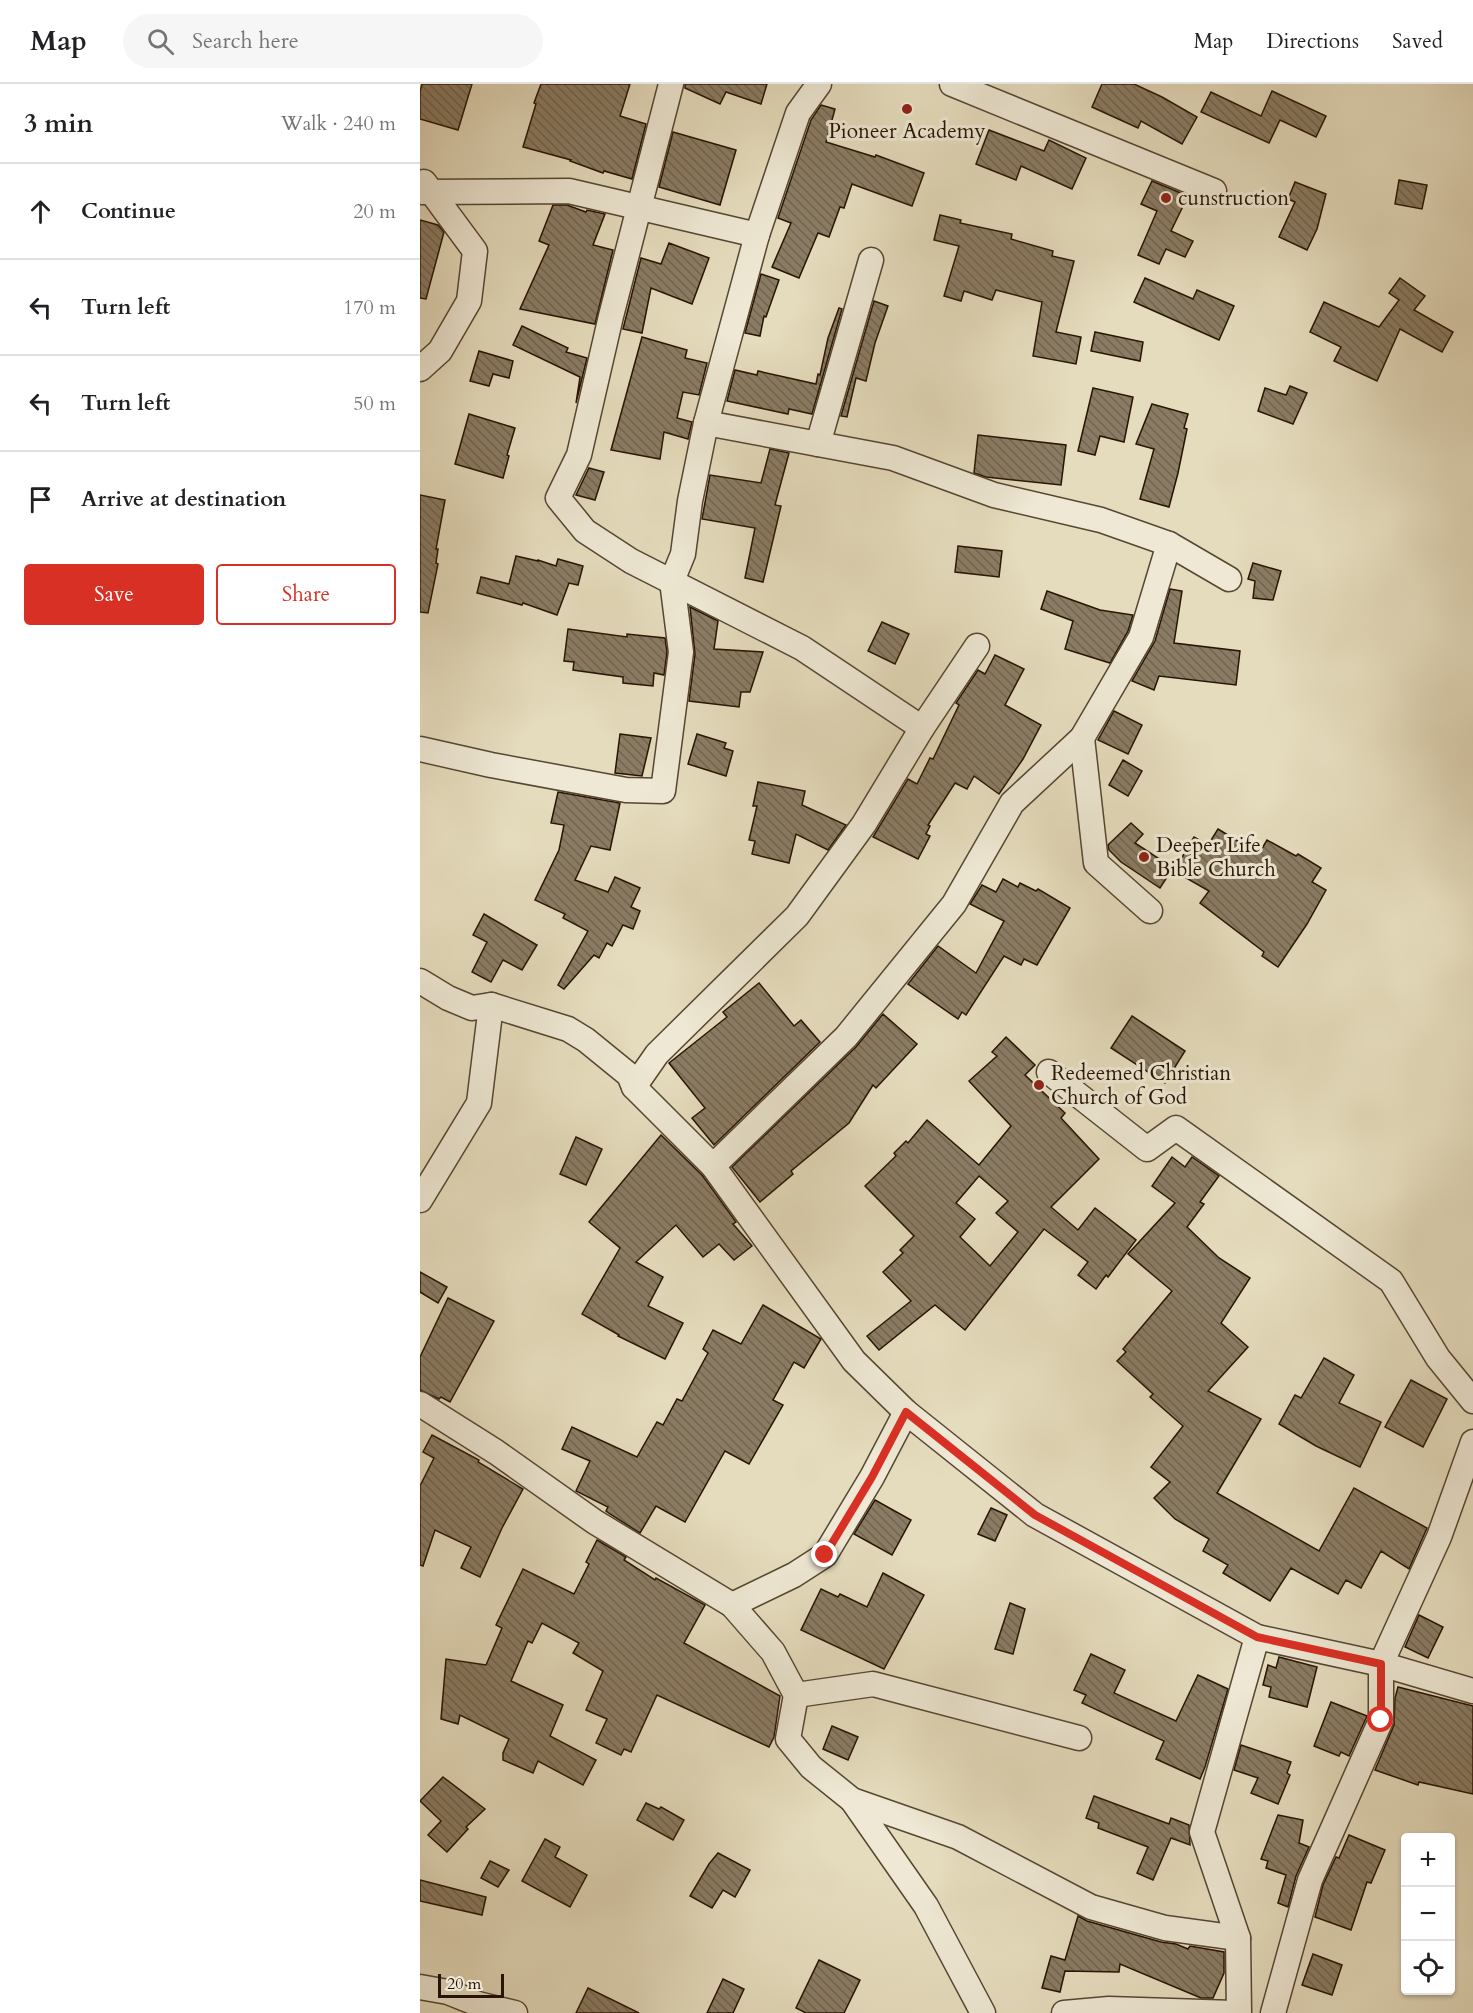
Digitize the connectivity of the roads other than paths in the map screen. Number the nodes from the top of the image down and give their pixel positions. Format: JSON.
{"nodes":[{"id":1,"x":670,"y":84,"type":"edge"},
{"id":2,"x":819,"y":84,"type":"edge"},
{"id":3,"x":952,"y":84,"type":"edge"},
{"id":4,"x":424,"y":187,"type":"edge"},
{"id":5,"x":1214,"y":191,"type":"dead end"},
{"id":6,"x":639,"y":207,"type":"junction"},
{"id":7,"x":757,"y":235,"type":"junction"},
{"id":8,"x":871,"y":260,"type":"dead end"},
{"id":9,"x":420,"y":369,"type":"edge"},
{"id":10,"x":706,"y":423,"type":"junction"},
{"id":11,"x":818,"y":444,"type":"junction"},
{"id":12,"x":1169,"y":544,"type":"junction"},
{"id":13,"x":1228,"y":579,"type":"dead end"},
{"id":14,"x":672,"y":581,"type":"junction"},
{"id":15,"x":977,"y":646,"type":"dead end"},
{"id":16,"x":922,"y":728,"type":"junction"},
{"id":17,"x":1082,"y":738,"type":"junction"},
{"id":18,"x":420,"y":749,"type":"edge"},
{"id":19,"x":1150,"y":911,"type":"dead end"},
{"id":20,"x":420,"y":981,"type":"edge"},
{"id":21,"x":491,"y":1005,"type":"junction"},
{"id":22,"x":1049,"y":1072,"type":"dead end"},
{"id":23,"x":634,"y":1087,"type":"junction"},
{"id":24,"x":713,"y":1166,"type":"junction"},
{"id":25,"x":420,"y":1200,"type":"edge"},
{"id":26,"x":1473,"y":1401,"type":"edge"},
{"id":27,"x":420,"y":1404,"type":"edge"},
{"id":28,"x":906,"y":1412,"type":"junction"},
{"id":29,"x":1473,"y":1442,"type":"edge"},
{"id":30,"x":732,"y":1605,"type":"junction"},
{"id":31,"x":1257,"y":1637,"type":"junction"},
{"id":32,"x":1381,"y":1664,"type":"junction"},
{"id":33,"x":1473,"y":1691,"type":"edge"},
{"id":34,"x":796,"y":1695,"type":"junction"},
{"id":35,"x":1079,"y":1738,"type":"dead end"},
{"id":36,"x":852,"y":1800,"type":"junction"},
{"id":37,"x":1238,"y":1938,"type":"junction"},
{"id":38,"x":420,"y":1987,"type":"edge"},
{"id":39,"x":1109,"y":2011,"type":"edge"},
{"id":40,"x":514,"y":2013,"type":"edge"},
{"id":41,"x":983,"y":2013,"type":"edge"},
{"id":42,"x":1064,"y":2013,"type":"edge"},
{"id":43,"x":1234,"y":2013,"type":"edge"},
{"id":44,"x":1239,"y":2013,"type":"edge"},
{"id":45,"x":1273,"y":2013,"type":"edge"}],
"edges":[{"from":1,"to":6,"type":"street"},
{"from":2,"to":7,"type":"street"},
{"from":3,"to":5,"type":"street"},
{"from":4,"to":6,"type":"street"},
{"from":4,"to":9,"type":"street"},
{"from":6,"to":7,"type":"street"},
{"from":6,"to":14,"type":"street"},
{"from":7,"to":10,"type":"street"},
{"from":8,"to":11,"type":"street"},
{"from":10,"to":11,"type":"street"},
{"from":10,"to":14,"type":"street"},
{"from":11,"to":12,"type":"street"},
{"from":12,"to":13,"type":"street"},
{"from":12,"to":17,"type":"street"},
{"from":14,"to":16,"type":"street"},
{"from":14,"to":18,"type":"street"},
{"from":15,"to":16,"type":"street"},
{"from":16,"to":23,"type":"street"},
{"from":17,"to":19,"type":"street"},
{"from":17,"to":24,"type":"street"},
{"from":20,"to":21,"type":"street"},
{"from":21,"to":23,"type":"street"},
{"from":21,"to":25,"type":"street"},
{"from":22,"to":26,"type":"street"},
{"from":23,"to":24,"type":"street"},
{"from":24,"to":28,"type":"street"},
{"from":27,"to":30,"type":"street"},
{"from":28,"to":30,"type":"street"},
{"from":28,"to":31,"type":"street"},
{"from":29,"to":32,"type":"street"},
{"from":30,"to":34,"type":"street"},
{"from":31,"to":32,"type":"street"},
{"from":31,"to":37,"type":"street"},
{"from":32,"to":33,"type":"street"},
{"from":32,"to":45,"type":"street"},
{"from":34,"to":35,"type":"street"},
{"from":34,"to":36,"type":"street"},
{"from":36,"to":37,"type":"street"},
{"from":36,"to":41,"type":"street"},
{"from":37,"to":44,"type":"street"},
{"from":38,"to":40,"type":"street"},
{"from":39,"to":42,"type":"street"},
{"from":39,"to":43,"type":"street"}]}
